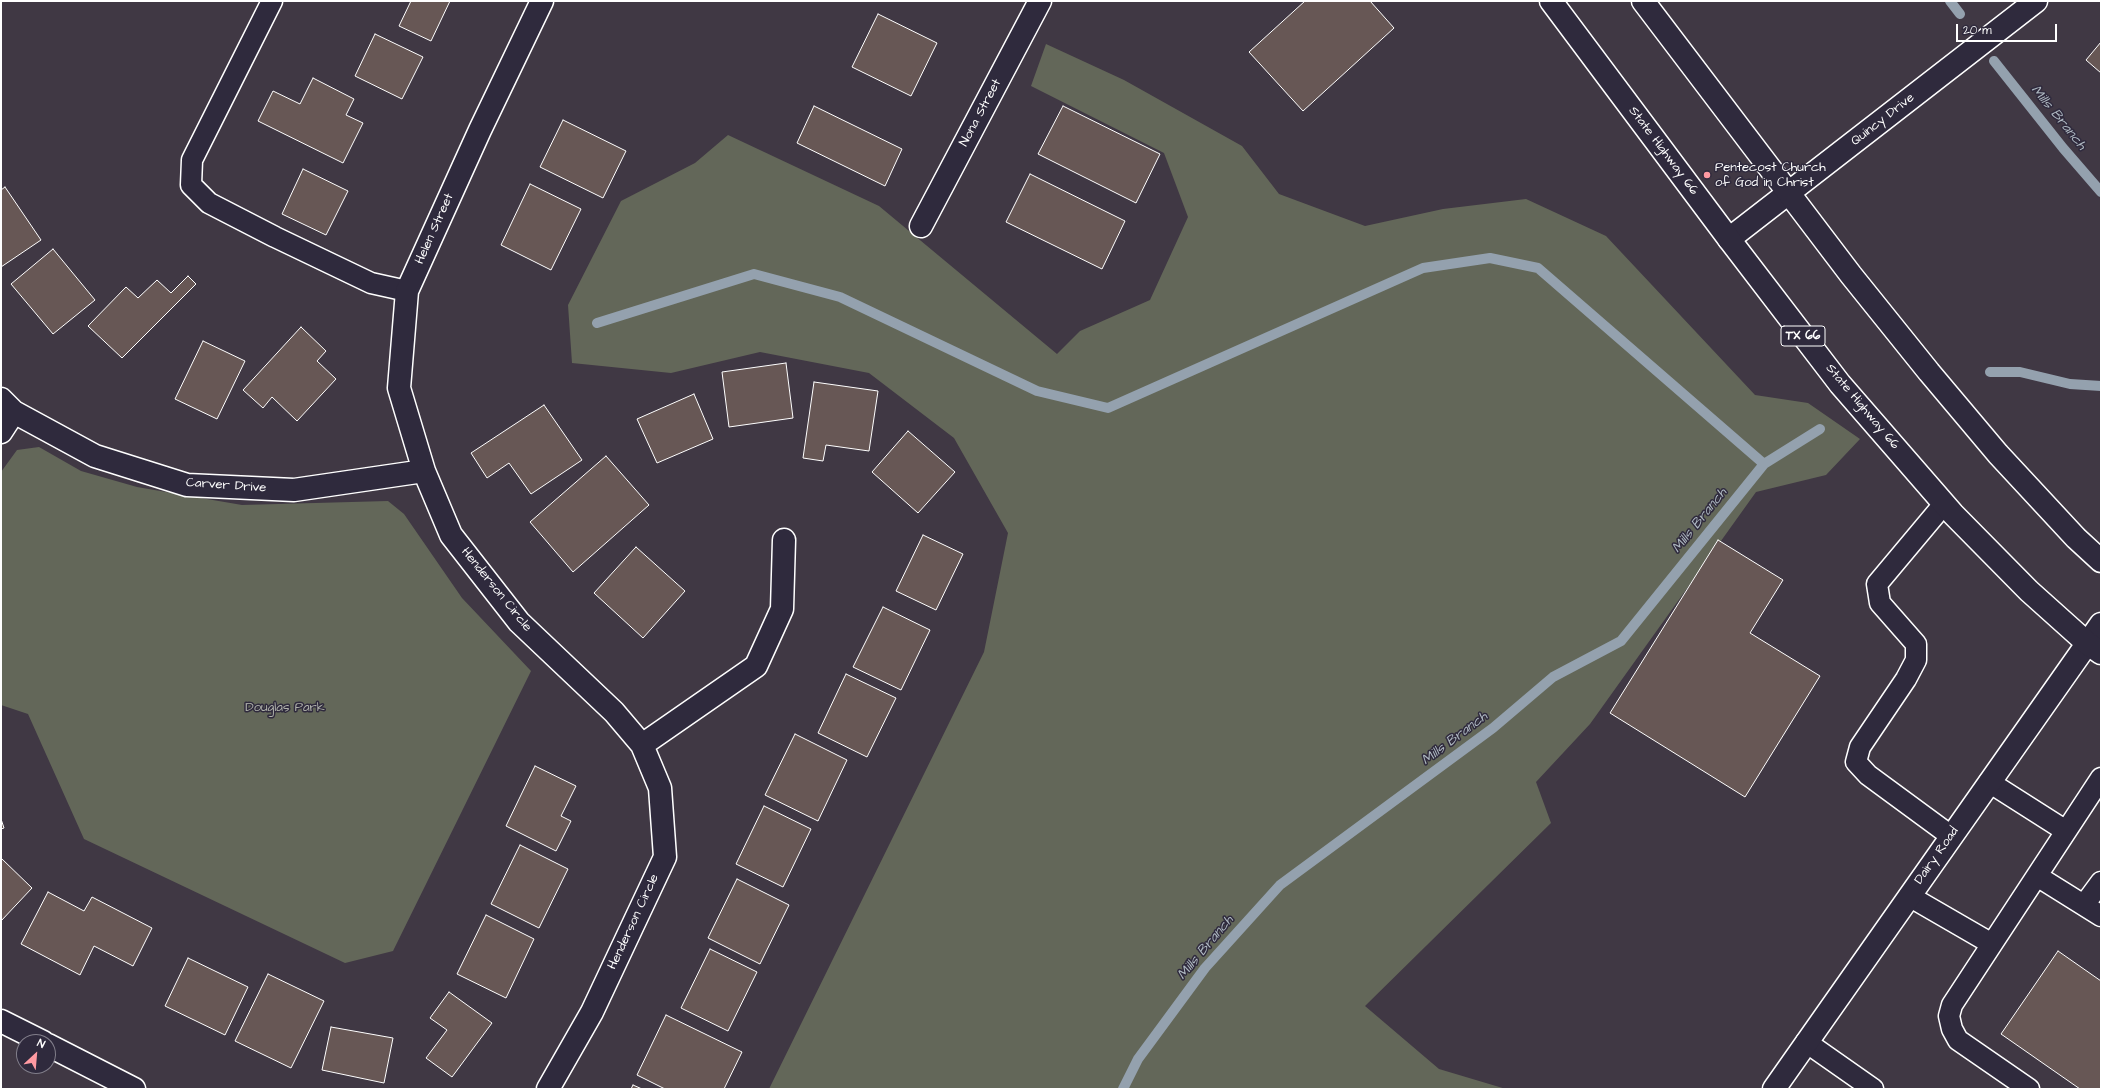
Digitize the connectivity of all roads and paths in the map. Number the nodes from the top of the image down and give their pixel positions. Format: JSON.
{"nodes":[{"id":1,"x":272,"y":1,"type":"edge"},
{"id":2,"x":542,"y":1,"type":"edge"},
{"id":3,"x":1040,"y":1,"type":"edge"},
{"id":4,"x":1551,"y":1,"type":"edge"},
{"id":5,"x":1642,"y":1,"type":"edge"},
{"id":6,"x":2036,"y":1,"type":"edge"},
{"id":7,"x":1790,"y":192,"type":"junction"},
{"id":8,"x":921,"y":226,"type":"dead end"},
{"id":9,"x":1729,"y":239,"type":"junction"},
{"id":10,"x":407,"y":291,"type":"junction"},
{"id":11,"x":7,"y":405,"type":"edge"},
{"id":12,"x":1,"y":432,"type":"edge"},
{"id":13,"x":424,"y":471,"type":"junction"},
{"id":14,"x":1944,"y":504,"type":"junction"},
{"id":15,"x":784,"y":540,"type":"dead end"},
{"id":16,"x":2101,"y":562,"type":"edge"},
{"id":17,"x":2101,"y":624,"type":"edge"},
{"id":18,"x":2094,"y":648,"type":"edge"},
{"id":19,"x":642,"y":745,"type":"junction"},
{"id":20,"x":2101,"y":778,"type":"edge"},
{"id":21,"x":1989,"y":782,"type":"junction"},
{"id":22,"x":2066,"y":831,"type":"junction"},
{"id":23,"x":1951,"y":836,"type":"junction"},
{"id":24,"x":2037,"y":876,"type":"junction"},
{"id":25,"x":2101,"y":882,"type":"edge"},
{"id":26,"x":1910,"y":896,"type":"junction"},
{"id":27,"x":2084,"y":906,"type":"junction"},
{"id":28,"x":2101,"y":916,"type":"edge"},
{"id":29,"x":1992,"y":944,"type":"junction"},
{"id":30,"x":1,"y":1021,"type":"edge"},
{"id":31,"x":27,"y":1034,"type":"edge"},
{"id":32,"x":1806,"y":1042,"type":"junction"},
{"id":33,"x":56,"y":1049,"type":"edge"},
{"id":34,"x":134,"y":1089,"type":"edge"},
{"id":35,"x":548,"y":1089,"type":"edge"},
{"id":36,"x":1774,"y":1089,"type":"edge"},
{"id":37,"x":1873,"y":1089,"type":"edge"},
{"id":38,"x":2029,"y":1089,"type":"edge"}],
"edges":[{"from":1,"to":10,"type":"lane"},
{"from":2,"to":10,"type":"street","name":"Helen Street"},
{"from":3,"to":8,"type":"street","name":"Nona Street"},
{"from":4,"to":9,"type":"street","name":"State Highway 66","number":"TX 66"},
{"from":5,"to":7,"type":"street"},
{"from":6,"to":7,"type":"street","name":"Quincy Drive"},
{"from":7,"to":9,"type":"street","name":"Quincy Drive"},
{"from":7,"to":16,"type":"street"},
{"from":9,"to":14,"type":"street","name":"State Highway 66","number":"TX 66"},
{"from":10,"to":13,"type":"street","name":"Helen Street"},
{"from":11,"to":12,"type":"street"},
{"from":11,"to":13,"type":"street","name":"Carver Drive"},
{"from":13,"to":19,"type":"street","name":"Henderson Circle"},
{"from":14,"to":18,"type":"street","name":"State Highway 66","number":"TX 66"},
{"from":14,"to":23,"type":"lane"},
{"from":15,"to":19,"type":"street"},
{"from":17,"to":18,"type":"street","name":"Dairy Road"},
{"from":18,"to":21,"type":"street","name":"Dairy Road"},
{"from":19,"to":35,"type":"street","name":"Henderson Circle"},
{"from":20,"to":22,"type":"lane"},
{"from":21,"to":22,"type":"lane"},
{"from":21,"to":23,"type":"street","name":"Dairy Road"},
{"from":22,"to":24,"type":"lane"},
{"from":23,"to":26,"type":"street","name":"Dairy Road"},
{"from":24,"to":27,"type":"lane"},
{"from":24,"to":29,"type":"lane"},
{"from":25,"to":27,"type":"lane"},
{"from":26,"to":29,"type":"lane"},
{"from":26,"to":32,"type":"street","name":"Dairy Road"},
{"from":27,"to":28,"type":"lane"},
{"from":29,"to":38,"type":"lane"},
{"from":30,"to":31,"type":"street"},
{"from":32,"to":36,"type":"street","name":"Dairy Road"},
{"from":32,"to":37,"type":"lane"},
{"from":33,"to":34,"type":"street"}]}
